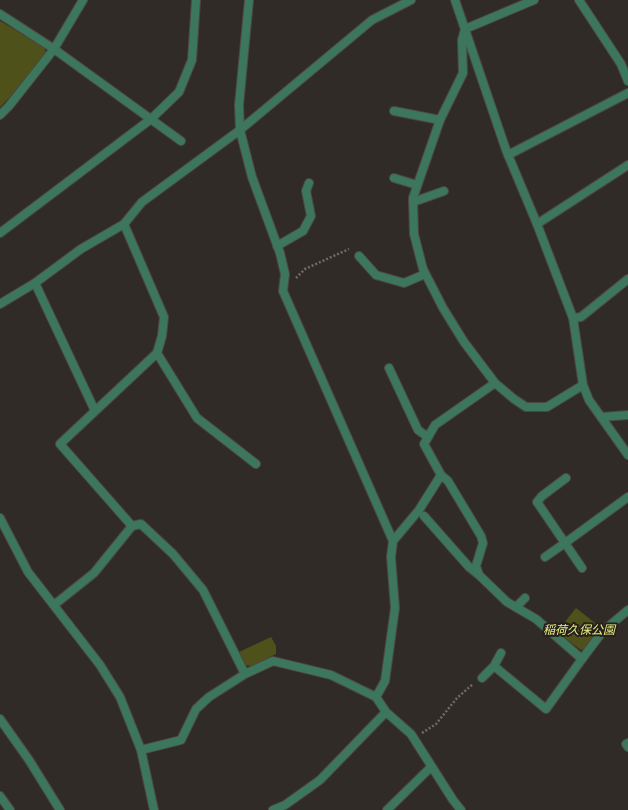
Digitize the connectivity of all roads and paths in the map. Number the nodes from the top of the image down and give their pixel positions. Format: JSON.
{"nodes":[{"id":1,"x":83,"y":0,"type":"edge"},
{"id":2,"x":196,"y":0,"type":"edge"},
{"id":3,"x":249,"y":0,"type":"edge"},
{"id":4,"x":411,"y":0,"type":"edge"},
{"id":5,"x":455,"y":0,"type":"edge"},
{"id":6,"x":534,"y":0,"type":"edge"},
{"id":7,"x":579,"y":0,"type":"edge"},
{"id":8,"x":0,"y":14,"type":"edge"},
{"id":9,"x":465,"y":30,"type":"junction"},
{"id":10,"x":54,"y":49,"type":"junction"},
{"id":11,"x":628,"y":81,"type":"edge"},
{"id":12,"x":628,"y":93,"type":"edge"},
{"id":13,"x":394,"y":111,"type":"dead end"},
{"id":14,"x":0,"y":115,"type":"edge"},
{"id":15,"x":152,"y":119,"type":"junction"},
{"id":16,"x":440,"y":120,"type":"junction"},
{"id":17,"x":240,"y":130,"type":"junction"},
{"id":18,"x":181,"y":141,"type":"dead end"},
{"id":19,"x":508,"y":154,"type":"junction"},
{"id":20,"x":628,"y":165,"type":"edge"},
{"id":21,"x":394,"y":178,"type":"dead end"},
{"id":22,"x":309,"y":183,"type":"dead end"},
{"id":23,"x":417,"y":185,"type":"junction"},
{"id":24,"x":444,"y":191,"type":"dead end"},
{"id":25,"x":413,"y":202,"type":"junction"},
{"id":26,"x":124,"y":224,"type":"junction"},
{"id":27,"x":537,"y":224,"type":"junction"},
{"id":28,"x":0,"y":233,"type":"edge"},
{"id":29,"x":277,"y":246,"type":"junction"},
{"id":30,"x":359,"y":256,"type":"joint"},
{"id":31,"x":425,"y":274,"type":"junction"},
{"id":32,"x":628,"y":279,"type":"edge"},
{"id":33,"x":284,"y":280,"type":"junction"},
{"id":34,"x":35,"y":283,"type":"junction"},
{"id":35,"x":0,"y":304,"type":"edge"},
{"id":36,"x":573,"y":318,"type":"junction"},
{"id":37,"x":157,"y":353,"type":"junction"},
{"id":38,"x":389,"y":368,"type":"dead end"},
{"id":39,"x":495,"y":383,"type":"junction"},
{"id":40,"x":583,"y":385,"type":"junction"},
{"id":41,"x":96,"y":411,"type":"junction"},
{"id":42,"x":628,"y":415,"type":"edge"},
{"id":43,"x":601,"y":417,"type":"junction"},
{"id":44,"x":428,"y":437,"type":"junction"},
{"id":45,"x":628,"y":454,"type":"edge"},
{"id":46,"x":256,"y":464,"type":"dead end"},
{"id":47,"x":441,"y":475,"type":"junction"},
{"id":48,"x":566,"y":478,"type":"dead end"},
{"id":49,"x":628,"y":497,"type":"edge"},
{"id":50,"x":424,"y":516,"type":"dead end"},
{"id":51,"x":0,"y":518,"type":"edge"},
{"id":52,"x":132,"y":526,"type":"junction"},
{"id":53,"x":393,"y":541,"type":"junction"},
{"id":54,"x":565,"y":543,"type":"junction"},
{"id":55,"x":545,"y":557,"type":"dead end"},
{"id":56,"x":582,"y":568,"type":"dead end"},
{"id":57,"x":479,"y":575,"type":"junction"},
{"id":58,"x":525,"y":598,"type":"dead end"},
{"id":59,"x":54,"y":605,"type":"junction"},
{"id":60,"x":516,"y":607,"type":"junction"},
{"id":61,"x":628,"y":610,"type":"edge"},
{"id":62,"x":501,"y":653,"type":"dead end"},
{"id":63,"x":582,"y":659,"type":"junction"},
{"id":64,"x":494,"y":666,"type":"junction"},
{"id":65,"x":245,"y":674,"type":"junction"},
{"id":66,"x":482,"y":678,"type":"joint"},
{"id":67,"x":376,"y":697,"type":"junction"},
{"id":68,"x":386,"y":712,"type":"junction"},
{"id":69,"x":0,"y":719,"type":"edge"},
{"id":70,"x":413,"y":738,"type":"junction"},
{"id":71,"x":141,"y":750,"type":"junction"},
{"id":72,"x":431,"y":767,"type":"junction"},
{"id":73,"x":0,"y":796,"type":"edge"},
{"id":74,"x":10,"y":810,"type":"edge"},
{"id":75,"x":60,"y":810,"type":"edge"},
{"id":76,"x":154,"y":810,"type":"edge"},
{"id":77,"x":273,"y":810,"type":"edge"},
{"id":78,"x":387,"y":810,"type":"edge"},
{"id":79,"x":461,"y":810,"type":"edge"}],
"edges":[{"from":1,"to":10,"type":"street"},
{"from":2,"to":15,"type":"street"},
{"from":3,"to":17,"type":"street"},
{"from":4,"to":17,"type":"street"},
{"from":5,"to":9,"type":"street"},
{"from":6,"to":9,"type":"street"},
{"from":7,"to":11,"type":"street"},
{"from":8,"to":10,"type":"street"},
{"from":9,"to":16,"type":"street"},
{"from":9,"to":19,"type":"street"},
{"from":10,"to":14,"type":"street"},
{"from":10,"to":15,"type":"street"},
{"from":12,"to":19,"type":"street"},
{"from":13,"to":16,"type":"street"},
{"from":15,"to":18,"type":"street"},
{"from":15,"to":28,"type":"street"},
{"from":16,"to":23,"type":"street"},
{"from":17,"to":26,"type":"street"},
{"from":17,"to":29,"type":"street"},
{"from":19,"to":27,"type":"street"},
{"from":20,"to":27,"type":"street"},
{"from":21,"to":23,"type":"street"},
{"from":22,"to":29,"type":"street"},
{"from":23,"to":25,"type":"street"},
{"from":24,"to":25,"type":"street"},
{"from":25,"to":31,"type":"street"},
{"from":26,"to":34,"type":"street"},
{"from":26,"to":37,"type":"street"},
{"from":27,"to":36,"type":"street"},
{"from":29,"to":33,"type":"street"},
{"from":30,"to":31,"type":"street"},
{"from":30,"to":33,"type":"path"},
{"from":31,"to":39,"type":"street"},
{"from":32,"to":36,"type":"street"},
{"from":33,"to":53,"type":"street"},
{"from":34,"to":35,"type":"street"},
{"from":34,"to":41,"type":"street"},
{"from":36,"to":40,"type":"street"},
{"from":37,"to":41,"type":"street"},
{"from":37,"to":46,"type":"street"},
{"from":38,"to":44,"type":"street"},
{"from":39,"to":40,"type":"street"},
{"from":39,"to":44,"type":"street"},
{"from":40,"to":43,"type":"street"},
{"from":41,"to":52,"type":"street"},
{"from":42,"to":43,"type":"street"},
{"from":43,"to":45,"type":"street"},
{"from":44,"to":47,"type":"street"},
{"from":47,"to":53,"type":"street"},
{"from":47,"to":57,"type":"street"},
{"from":48,"to":54,"type":"street"},
{"from":49,"to":54,"type":"street"},
{"from":50,"to":57,"type":"street"},
{"from":51,"to":59,"type":"street"},
{"from":52,"to":59,"type":"street"},
{"from":52,"to":65,"type":"street"},
{"from":53,"to":67,"type":"street"},
{"from":54,"to":55,"type":"street"},
{"from":54,"to":56,"type":"street"},
{"from":57,"to":60,"type":"street"},
{"from":58,"to":60,"type":"street"},
{"from":59,"to":71,"type":"street"},
{"from":60,"to":63,"type":"street"},
{"from":61,"to":63,"type":"street"},
{"from":62,"to":64,"type":"street"},
{"from":63,"to":64,"type":"street"},
{"from":64,"to":66,"type":"street"},
{"from":65,"to":67,"type":"street"},
{"from":65,"to":71,"type":"street"},
{"from":66,"to":70,"type":"path"},
{"from":67,"to":68,"type":"street"},
{"from":68,"to":70,"type":"street"},
{"from":68,"to":77,"type":"street"},
{"from":69,"to":75,"type":"street"},
{"from":70,"to":72,"type":"street"},
{"from":71,"to":76,"type":"street"},
{"from":72,"to":78,"type":"street"},
{"from":72,"to":79,"type":"street"},
{"from":73,"to":74,"type":"street"}]}
